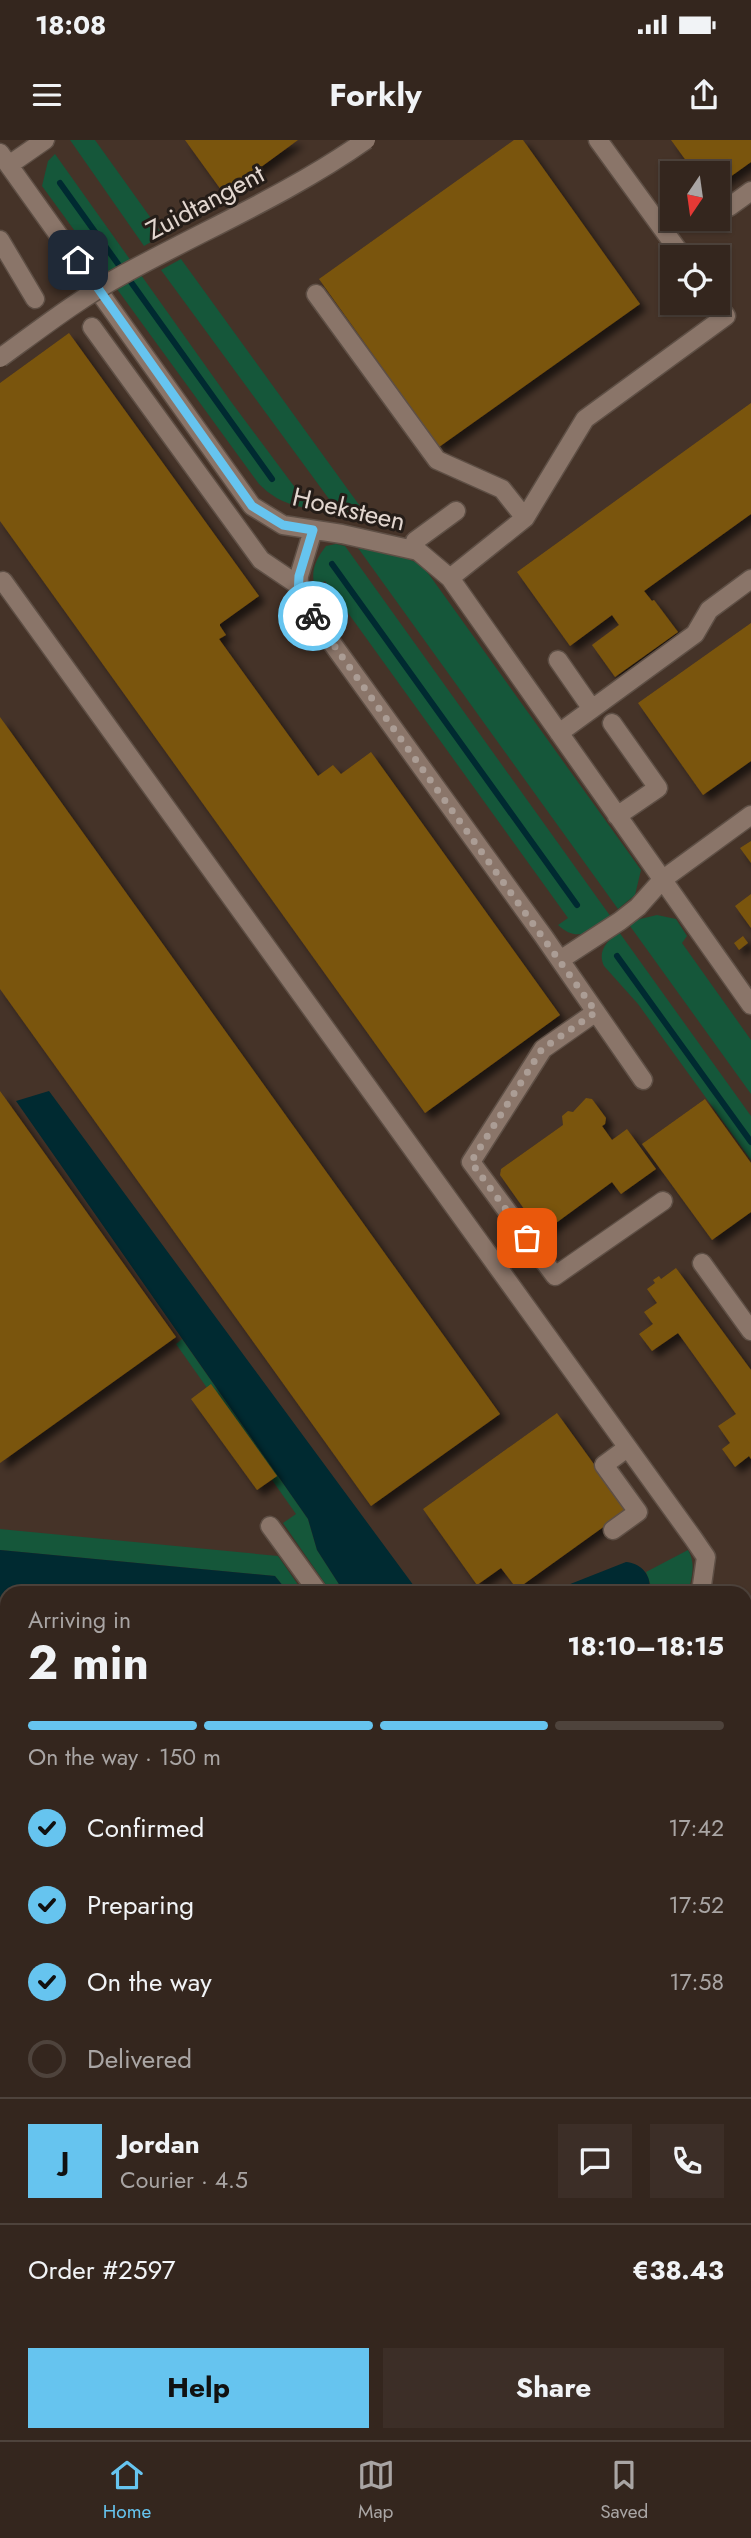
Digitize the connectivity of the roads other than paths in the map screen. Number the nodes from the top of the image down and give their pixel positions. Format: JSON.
{"nodes":[{"id":1,"x":45,"y":140,"type":"edge"},
{"id":2,"x":366,"y":140,"type":"edge"},
{"id":3,"x":597,"y":140,"type":"edge"},
{"id":4,"x":4,"y":159,"type":"edge"},
{"id":5,"x":751,"y":191,"type":"edge"},
{"id":6,"x":730,"y":206,"type":"edge"},
{"id":7,"x":0,"y":240,"type":"edge"},
{"id":8,"x":674,"y":245,"type":"edge"},
{"id":9,"x":316,"y":294,"type":"dead end"},
{"id":10,"x":35,"y":299,"type":"dead end"},
{"id":11,"x":725,"y":315,"type":"edge"},
{"id":12,"x":92,"y":327,"type":"dead end"},
{"id":13,"x":0,"y":358,"type":"edge"},
{"id":14,"x":456,"y":511,"type":"dead end"},
{"id":15,"x":524,"y":518,"type":"junction"},
{"id":16,"x":313,"y":530,"type":"junction"},
{"id":17,"x":415,"y":541,"type":"dead end"},
{"id":18,"x":450,"y":578,"type":"junction"},
{"id":19,"x":751,"y":579,"type":"edge"},
{"id":20,"x":3,"y":581,"type":"dead end"},
{"id":21,"x":299,"y":585,"type":"junction"},
{"id":22,"x":558,"y":660,"type":"dead end"},
{"id":23,"x":592,"y":709,"type":"junction"},
{"id":24,"x":612,"y":723,"type":"dead end"},
{"id":25,"x":559,"y":733,"type":"junction"},
{"id":26,"x":751,"y":815,"type":"edge"},
{"id":27,"x":617,"y":816,"type":"junction"},
{"id":28,"x":662,"y":880,"type":"junction"},
{"id":29,"x":561,"y":960,"type":"junction"},
{"id":30,"x":751,"y":1005,"type":"edge"},
{"id":31,"x":596,"y":1012,"type":"junction"},
{"id":32,"x":643,"y":1080,"type":"dead end"},
{"id":33,"x":663,"y":1201,"type":"dead end"},
{"id":34,"x":702,"y":1263,"type":"dead end"},
{"id":35,"x":751,"y":1332,"type":"edge"},
{"id":36,"x":627,"y":1448,"type":"junction"},
{"id":37,"x":270,"y":1526,"type":"dead end"},
{"id":38,"x":613,"y":1530,"type":"dead end"},
{"id":39,"x":314,"y":1586,"type":"edge"},
{"id":40,"x":702,"y":1586,"type":"edge"}],
"edges":[{"from":1,"to":4,"type":"street","name":"Hoeksteen"},
{"from":2,"to":13,"type":"street","name":"Zuidtangent","bridge":true},
{"from":3,"to":8,"type":"street"},
{"from":4,"to":16,"type":"street","name":"Hoeksteen"},
{"from":5,"to":6,"type":"street"},
{"from":7,"to":10,"type":"street"},
{"from":9,"to":15,"type":"street"},
{"from":11,"to":15,"type":"street"},
{"from":12,"to":21,"type":"street"},
{"from":14,"to":17,"type":"street"},
{"from":15,"to":18,"type":"street"},
{"from":16,"to":18,"type":"street","name":"Hoeksteen"},
{"from":16,"to":21,"type":"street"},
{"from":18,"to":25,"type":"street","name":"Hoeksteen"},
{"from":19,"to":23,"type":"street"},
{"from":20,"to":36,"type":"street"},
{"from":21,"to":29,"type":"street"},
{"from":22,"to":23,"type":"street"},
{"from":23,"to":25,"type":"street"},
{"from":24,"to":27,"type":"street"},
{"from":25,"to":27,"type":"street","name":"Hoeksteen"},
{"from":26,"to":28,"type":"street"},
{"from":27,"to":28,"type":"street","name":"Hoeksteen"},
{"from":28,"to":29,"type":"street"},
{"from":28,"to":30,"type":"street","name":"Hoeksteen"},
{"from":29,"to":31,"type":"street"},
{"from":31,"to":32,"type":"street"},
{"from":31,"to":33,"type":"street"},
{"from":34,"to":35,"type":"street"},
{"from":36,"to":38,"type":"street"},
{"from":36,"to":40,"type":"street"},
{"from":37,"to":39,"type":"street"}]}
